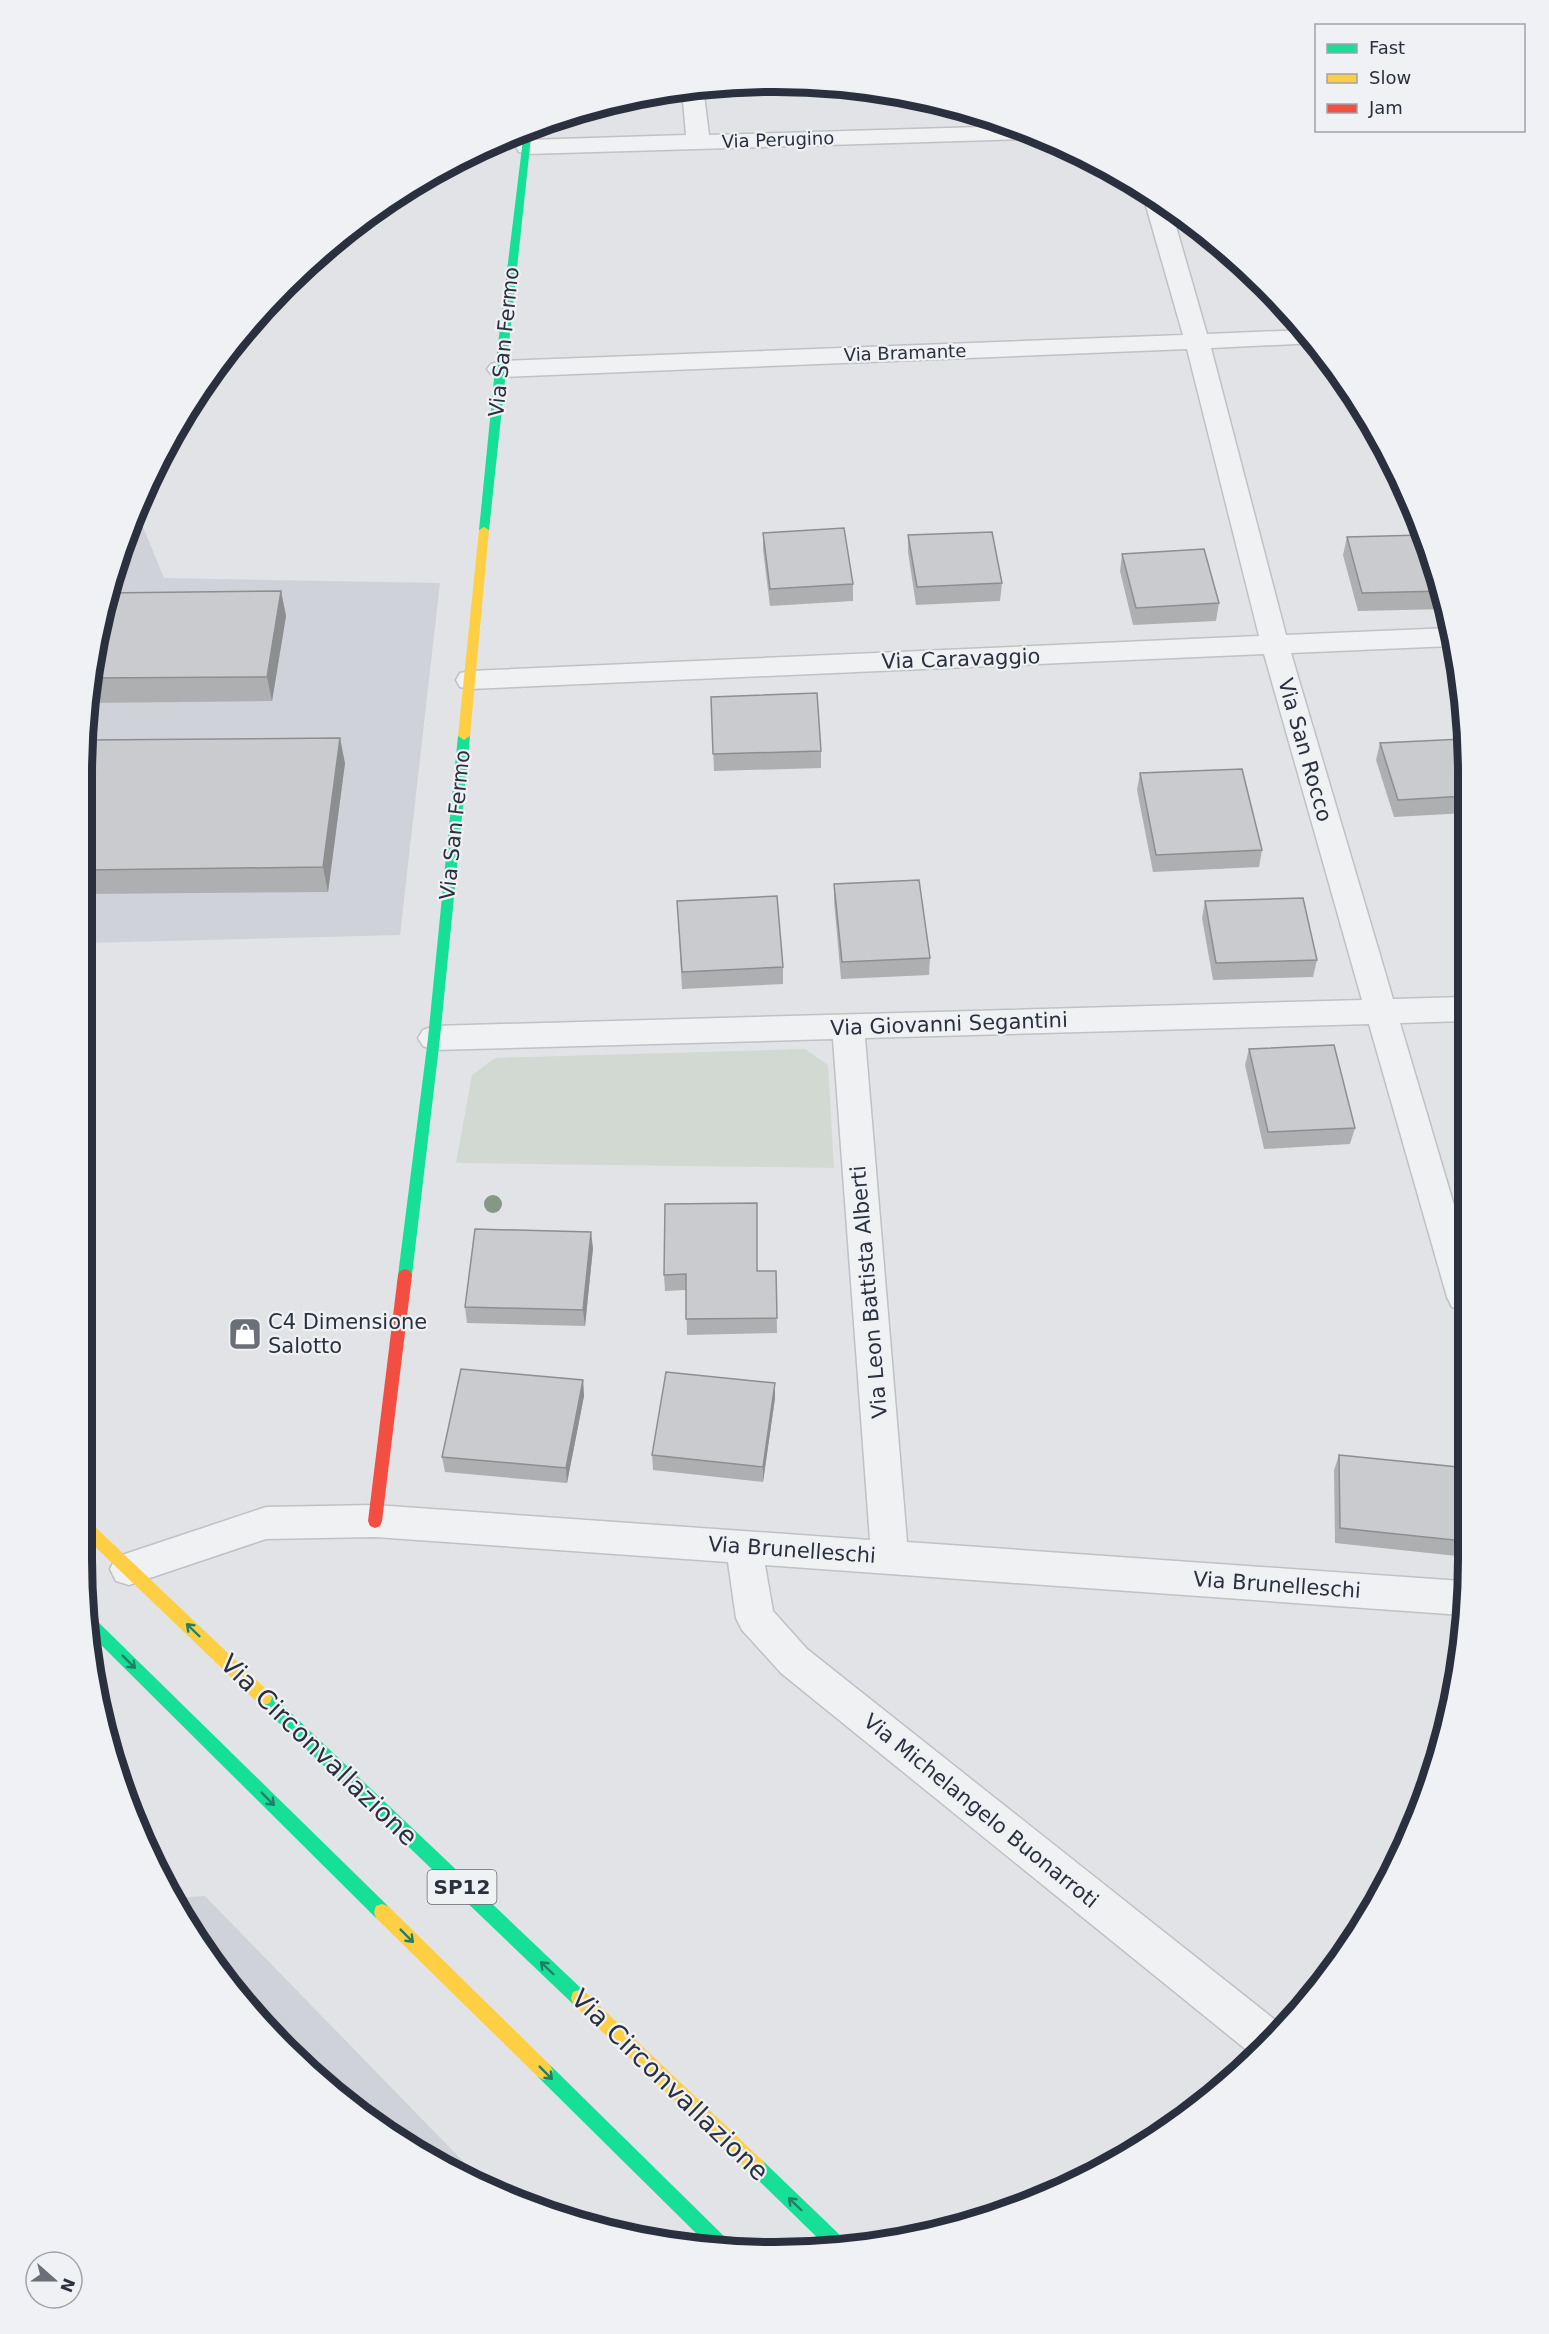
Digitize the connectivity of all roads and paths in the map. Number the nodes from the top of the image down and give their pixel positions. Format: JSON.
{"nodes":[{"id":1,"x":694,"y":96,"type":"edge"},
{"id":2,"x":1007,"y":133,"type":"edge"},
{"id":3,"x":528,"y":138,"type":"edge"},
{"id":4,"x":698,"y":143,"type":"junction"},
{"id":5,"x":1159,"y":211,"type":"edge"},
{"id":6,"x":1299,"y":337,"type":"edge"},
{"id":7,"x":1197,"y":341,"type":"junction"},
{"id":8,"x":500,"y":369,"type":"junction"},
{"id":9,"x":1443,"y":637,"type":"edge"},
{"id":10,"x":1275,"y":645,"type":"junction"},
{"id":11,"x":470,"y":680,"type":"junction"},
{"id":12,"x":1458,"y":1009,"type":"edge"},
{"id":13,"x":1379,"y":1011,"type":"junction"},
{"id":14,"x":848,"y":1027,"type":"junction"},
{"id":15,"x":434,"y":1038,"type":"junction"},
{"id":16,"x":1458,"y":1277,"type":"edge"},
{"id":17,"x":375,"y":1521,"type":"junction"},
{"id":18,"x":92,"y":1534,"type":"edge"},
{"id":19,"x":744,"y":1546,"type":"junction"},
{"id":20,"x":890,"y":1558,"type":"junction"},
{"id":21,"x":129,"y":1569,"type":"junction"},
{"id":22,"x":1456,"y":1598,"type":"edge"},
{"id":23,"x":95,"y":1629,"type":"edge"},
{"id":24,"x":1262,"y":2037,"type":"edge"},
{"id":25,"x":716,"y":2240,"type":"edge"},
{"id":26,"x":833,"y":2240,"type":"edge"}],
"edges":[{"from":1,"to":4,"type":"street"},
{"from":2,"to":4,"type":"street","name":"Via Perugino"},
{"from":3,"to":4,"type":"street","name":"Via Perugino"},
{"from":3,"to":8,"type":"street","name":"Via San Fermo"},
{"from":5,"to":7,"type":"street","name":"Via San Rocco"},
{"from":6,"to":7,"type":"street","name":"Via Bramante"},
{"from":7,"to":8,"type":"street","name":"Via Bramante"},
{"from":7,"to":10,"type":"street","name":"Via San Rocco"},
{"from":8,"to":11,"type":"street","name":"Via San Fermo"},
{"from":9,"to":10,"type":"street","name":"Via Caravaggio"},
{"from":10,"to":11,"type":"street","name":"Via Caravaggio"},
{"from":10,"to":13,"type":"street","name":"Via San Rocco"},
{"from":11,"to":15,"type":"street","name":"Via San Fermo"},
{"from":12,"to":13,"type":"street","name":"Via Giovanni Segantini"},
{"from":13,"to":14,"type":"street","name":"Via Giovanni Segantini"},
{"from":13,"to":16,"type":"street","name":"Via San Rocco"},
{"from":14,"to":15,"type":"street","name":"Via Giovanni Segantini"},
{"from":14,"to":20,"type":"street","name":"Via Leon Battista Alberti"},
{"from":15,"to":17,"type":"street","name":"Via San Fermo"},
{"from":17,"to":19,"type":"street","name":"Via Brunelleschi"},
{"from":17,"to":21,"type":"street","name":"Via Brunelleschi"},
{"from":18,"to":21,"type":"street","name":"Via Circonvallazione","number":"SP12"},
{"from":19,"to":20,"type":"street","name":"Via Brunelleschi"},
{"from":19,"to":24,"type":"street","name":"Via Michelangelo Buonarroti"},
{"from":20,"to":22,"type":"street","name":"Via Brunelleschi"},
{"from":26,"to":21,"type":"street","name":"Via Circonvallazione","number":"SP12","one_way":true},
{"from":23,"to":25,"type":"street","one_way":true}]}
